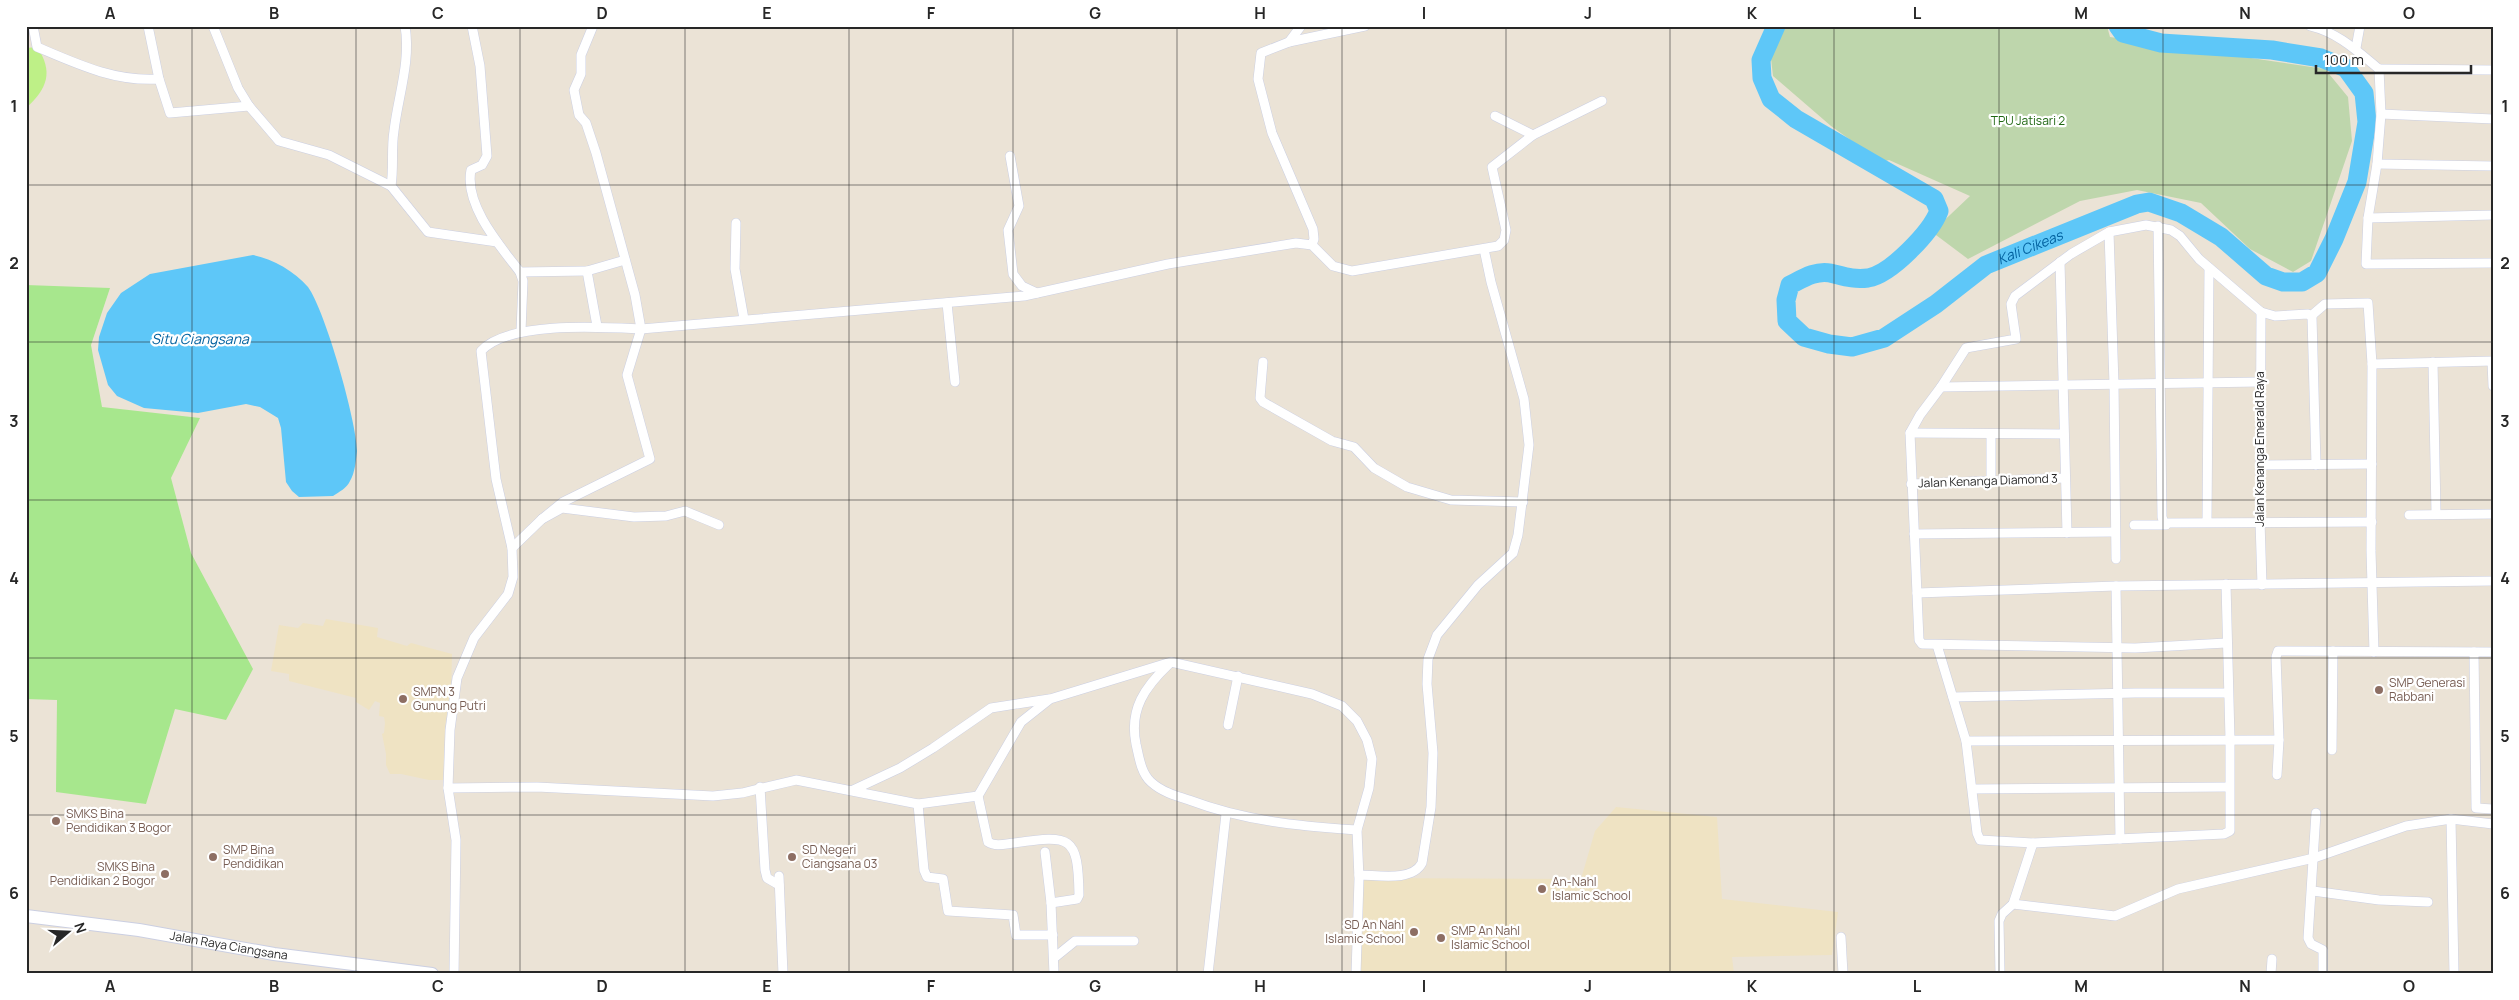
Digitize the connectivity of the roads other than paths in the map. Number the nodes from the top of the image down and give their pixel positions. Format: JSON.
{"nodes":[{"id":1,"x":34,"y":26,"type":"edge"},
{"id":2,"x":148,"y":26,"type":"edge"},
{"id":3,"x":213,"y":26,"type":"edge"},
{"id":4,"x":404,"y":26,"type":"edge"},
{"id":5,"x":472,"y":26,"type":"edge"},
{"id":6,"x":593,"y":26,"type":"edge"},
{"id":7,"x":1301,"y":26,"type":"edge"},
{"id":8,"x":1365,"y":26,"type":"edge"},
{"id":9,"x":2312,"y":26,"type":"edge"},
{"id":10,"x":2360,"y":26,"type":"edge"},
{"id":11,"x":1289,"y":42,"type":"junction"},
{"id":12,"x":2356,"y":48,"type":"junction"},
{"id":13,"x":2379,"y":69,"type":"junction"},
{"id":14,"x":2493,"y":70,"type":"edge"},
{"id":15,"x":159,"y":79,"type":"junction"},
{"id":16,"x":1602,"y":101,"type":"dead end"},
{"id":17,"x":249,"y":106,"type":"junction"},
{"id":18,"x":2381,"y":114,"type":"junction"},
{"id":19,"x":1495,"y":116,"type":"dead end"},
{"id":20,"x":2493,"y":119,"type":"edge"},
{"id":21,"x":1533,"y":135,"type":"junction"},
{"id":22,"x":1010,"y":156,"type":"dead end"},
{"id":23,"x":2377,"y":164,"type":"junction"},
{"id":24,"x":2493,"y":166,"type":"edge"},
{"id":25,"x":391,"y":186,"type":"junction"},
{"id":26,"x":2493,"y":215,"type":"edge"},
{"id":27,"x":2368,"y":218,"type":"junction"},
{"id":28,"x":736,"y":223,"type":"dead end"},
{"id":29,"x":2158,"y":226,"type":"junction"},
{"id":30,"x":2109,"y":232,"type":"junction"},
{"id":31,"x":497,"y":242,"type":"junction"},
{"id":32,"x":1312,"y":245,"type":"junction"},
{"id":33,"x":1484,"y":248,"type":"junction"},
{"id":34,"x":624,"y":260,"type":"junction"},
{"id":35,"x":2060,"y":262,"type":"junction"},
{"id":36,"x":2493,"y":263,"type":"edge"},
{"id":37,"x":2209,"y":268,"type":"junction"},
{"id":38,"x":587,"y":271,"type":"junction"},
{"id":39,"x":520,"y":272,"type":"junction"},
{"id":40,"x":1037,"y":293,"type":"junction"},
{"id":41,"x":947,"y":303,"type":"junction"},
{"id":42,"x":2261,"y":312,"type":"junction"},
{"id":43,"x":2311,"y":316,"type":"junction"},
{"id":44,"x":744,"y":319,"type":"junction"},
{"id":45,"x":597,"y":326,"type":"junction"},
{"id":46,"x":641,"y":329,"type":"junction"},
{"id":47,"x":521,"y":331,"type":"junction"},
{"id":48,"x":2492,"y":361,"type":"edge"},
{"id":49,"x":1263,"y":362,"type":"dead end"},
{"id":50,"x":2433,"y":362,"type":"junction"},
{"id":51,"x":2372,"y":364,"type":"junction"},
{"id":52,"x":955,"y":382,"type":"dead end"},
{"id":53,"x":2260,"y":382,"type":"junction"},
{"id":54,"x":2209,"y":383,"type":"junction"},
{"id":55,"x":2114,"y":384,"type":"junction"},
{"id":56,"x":2162,"y":384,"type":"junction"},
{"id":57,"x":2065,"y":385,"type":"junction"},
{"id":58,"x":2493,"y":386,"type":"edge"},
{"id":59,"x":1941,"y":387,"type":"junction"},
{"id":60,"x":1910,"y":433,"type":"junction"},
{"id":61,"x":1991,"y":434,"type":"junction"},
{"id":62,"x":2064,"y":434,"type":"junction"},
{"id":63,"x":2316,"y":464,"type":"junction"},
{"id":64,"x":2372,"y":464,"type":"junction"},
{"id":65,"x":2261,"y":465,"type":"junction"},
{"id":66,"x":2066,"y":478,"type":"junction"},
{"id":67,"x":1991,"y":481,"type":"junction"},
{"id":68,"x":1911,"y":484,"type":"junction"},
{"id":69,"x":1523,"y":502,"type":"junction"},
{"id":70,"x":2436,"y":513,"type":"junction"},
{"id":71,"x":2493,"y":514,"type":"edge"},
{"id":72,"x":2409,"y":515,"type":"dead end"},
{"id":73,"x":542,"y":519,"type":"junction"},
{"id":74,"x":2207,"y":521,"type":"junction"},
{"id":75,"x":2260,"y":521,"type":"junction"},
{"id":76,"x":2372,"y":522,"type":"junction"},
{"id":77,"x":719,"y":525,"type":"dead end"},
{"id":78,"x":2134,"y":525,"type":"dead end"},
{"id":79,"x":2166,"y":525,"type":"junction"},
{"id":80,"x":2115,"y":532,"type":"junction"},
{"id":81,"x":2068,"y":533,"type":"junction"},
{"id":82,"x":1914,"y":534,"type":"junction"},
{"id":83,"x":512,"y":548,"type":"junction"},
{"id":84,"x":2116,"y":559,"type":"dead end"},
{"id":85,"x":2493,"y":581,"type":"edge"},
{"id":86,"x":2226,"y":584,"type":"junction"},
{"id":87,"x":2373,"y":584,"type":"junction"},
{"id":88,"x":2262,"y":585,"type":"junction"},
{"id":89,"x":2116,"y":586,"type":"junction"},
{"id":90,"x":1918,"y":592,"type":"junction"},
{"id":91,"x":2226,"y":643,"type":"junction"},
{"id":92,"x":1938,"y":645,"type":"junction"},
{"id":93,"x":2116,"y":646,"type":"junction"},
{"id":94,"x":2333,"y":652,"type":"junction"},
{"id":95,"x":2374,"y":652,"type":"junction"},
{"id":96,"x":2474,"y":652,"type":"junction"},
{"id":97,"x":2493,"y":652,"type":"edge"},
{"id":98,"x":1171,"y":662,"type":"junction"},
{"id":99,"x":1238,"y":676,"type":"junction"},
{"id":100,"x":2228,"y":693,"type":"junction"},
{"id":101,"x":2117,"y":694,"type":"junction"},
{"id":102,"x":1953,"y":697,"type":"junction"},
{"id":103,"x":1050,"y":699,"type":"junction"},
{"id":104,"x":1228,"y":725,"type":"dead end"},
{"id":105,"x":2230,"y":739,"type":"junction"},
{"id":106,"x":2119,"y":740,"type":"junction"},
{"id":107,"x":2279,"y":740,"type":"junction"},
{"id":108,"x":1966,"y":741,"type":"junction"},
{"id":109,"x":2332,"y":750,"type":"dead end"},
{"id":110,"x":2277,"y":775,"type":"dead end"},
{"id":111,"x":760,"y":787,"type":"junction"},
{"id":112,"x":2229,"y":787,"type":"junction"},
{"id":113,"x":448,"y":788,"type":"junction"},
{"id":114,"x":1973,"y":789,"type":"junction"},
{"id":115,"x":2119,"y":789,"type":"junction"},
{"id":116,"x":853,"y":790,"type":"junction"},
{"id":117,"x":978,"y":796,"type":"junction"},
{"id":118,"x":918,"y":804,"type":"junction"},
{"id":119,"x":2493,"y":809,"type":"edge"},
{"id":120,"x":1226,"y":814,"type":"junction"},
{"id":121,"x":2316,"y":814,"type":"dead end"},
{"id":122,"x":2451,"y":819,"type":"junction"},
{"id":123,"x":2493,"y":824,"type":"edge"},
{"id":124,"x":1357,"y":830,"type":"junction"},
{"id":125,"x":2120,"y":839,"type":"junction"},
{"id":126,"x":2033,"y":843,"type":"junction"},
{"id":127,"x":1045,"y":852,"type":"dead end"},
{"id":128,"x":2314,"y":858,"type":"junction"},
{"id":129,"x":1359,"y":875,"type":"junction"},
{"id":130,"x":2313,"y":891,"type":"junction"},
{"id":131,"x":1051,"y":902,"type":"junction"},
{"id":132,"x":2428,"y":902,"type":"dead end"},
{"id":133,"x":2013,"y":904,"type":"junction"},
{"id":134,"x":26,"y":916,"type":"edge"},
{"id":135,"x":1053,"y":935,"type":"junction"},
{"id":136,"x":1841,"y":937,"type":"dead end"},
{"id":137,"x":1134,"y":941,"type":"dead end"},
{"id":138,"x":1054,"y":958,"type":"junction"},
{"id":139,"x":2272,"y":959,"type":"dead end"},
{"id":140,"x":432,"y":974,"type":"edge"},
{"id":141,"x":454,"y":974,"type":"edge"},
{"id":142,"x":783,"y":974,"type":"edge"},
{"id":143,"x":1054,"y":974,"type":"edge"},
{"id":144,"x":1208,"y":974,"type":"edge"},
{"id":145,"x":1356,"y":974,"type":"edge"},
{"id":146,"x":1843,"y":974,"type":"edge"},
{"id":147,"x":2000,"y":974,"type":"edge"},
{"id":148,"x":2271,"y":974,"type":"edge"},
{"id":149,"x":2322,"y":974,"type":"edge"},
{"id":150,"x":2454,"y":974,"type":"edge"}],
"edges":[{"from":1,"to":15,"type":"street"},
{"from":2,"to":15,"type":"street"},
{"from":3,"to":17,"type":"street"},
{"from":4,"to":25,"type":"street"},
{"from":5,"to":31,"type":"street"},
{"from":6,"to":34,"type":"street"},
{"from":7,"to":11,"type":"street"},
{"from":8,"to":11,"type":"street"},
{"from":9,"to":12,"type":"street"},
{"from":10,"to":12,"type":"street"},
{"from":11,"to":32,"type":"street"},
{"from":12,"to":13,"type":"street"},
{"from":13,"to":14,"type":"street"},
{"from":13,"to":18,"type":"street"},
{"from":15,"to":17,"type":"street"},
{"from":16,"to":21,"type":"street"},
{"from":17,"to":25,"type":"street"},
{"from":18,"to":20,"type":"street"},
{"from":18,"to":23,"type":"street"},
{"from":19,"to":21,"type":"street"},
{"from":21,"to":33,"type":"street"},
{"from":22,"to":40,"type":"street"},
{"from":23,"to":24,"type":"street"},
{"from":23,"to":27,"type":"street"},
{"from":25,"to":31,"type":"street"},
{"from":26,"to":27,"type":"street"},
{"from":27,"to":36,"type":"street"},
{"from":28,"to":44,"type":"street"},
{"from":29,"to":30,"type":"street"},
{"from":29,"to":37,"type":"street"},
{"from":29,"to":56,"type":"street"},
{"from":30,"to":35,"type":"street"},
{"from":30,"to":55,"type":"street"},
{"from":31,"to":39,"type":"street"},
{"from":32,"to":33,"type":"street"},
{"from":32,"to":40,"type":"street"},
{"from":33,"to":69,"type":"street"},
{"from":34,"to":38,"type":"street"},
{"from":34,"to":46,"type":"street"},
{"from":35,"to":57,"type":"street"},
{"from":35,"to":59,"type":"street"},
{"from":37,"to":42,"type":"street"},
{"from":37,"to":54,"type":"street"},
{"from":38,"to":39,"type":"street"},
{"from":38,"to":45,"type":"street"},
{"from":39,"to":47,"type":"street"},
{"from":40,"to":41,"type":"street"},
{"from":41,"to":44,"type":"street"},
{"from":41,"to":52,"type":"street"},
{"from":42,"to":43,"type":"street"},
{"from":42,"to":53,"type":"street","name":"Jalan Kenanga Emerald Raya"},
{"from":43,"to":51,"type":"street"},
{"from":43,"to":63,"type":"street"},
{"from":44,"to":46,"type":"street"},
{"from":45,"to":46,"type":"street"},
{"from":45,"to":47,"type":"street"},
{"from":46,"to":73,"type":"street"},
{"from":47,"to":83,"type":"street"},
{"from":48,"to":50,"type":"street"},
{"from":48,"to":58,"type":"street"},
{"from":49,"to":69,"type":"street"},
{"from":50,"to":51,"type":"street"},
{"from":50,"to":70,"type":"street"},
{"from":51,"to":64,"type":"street"},
{"from":53,"to":54,"type":"street"},
{"from":53,"to":65,"type":"street","name":"Jalan Kenanga Emerald Raya"},
{"from":54,"to":56,"type":"street"},
{"from":54,"to":74,"type":"street"},
{"from":55,"to":56,"type":"street"},
{"from":55,"to":57,"type":"street"},
{"from":55,"to":80,"type":"street"},
{"from":56,"to":79,"type":"street"},
{"from":57,"to":59,"type":"street"},
{"from":57,"to":62,"type":"street"},
{"from":59,"to":60,"type":"street"},
{"from":60,"to":61,"type":"street"},
{"from":60,"to":68,"type":"street"},
{"from":61,"to":62,"type":"street"},
{"from":61,"to":67,"type":"street"},
{"from":62,"to":66,"type":"street"},
{"from":63,"to":64,"type":"street"},
{"from":63,"to":65,"type":"street"},
{"from":64,"to":76,"type":"street"},
{"from":65,"to":75,"type":"street","name":"Jalan Kenanga Emerald Raya"},
{"from":66,"to":67,"type":"street","name":"Jalan Kenanga Diamond 3"},
{"from":66,"to":81,"type":"street"},
{"from":67,"to":68,"type":"street","name":"Jalan Kenanga Diamond 3"},
{"from":68,"to":82,"type":"street"},
{"from":69,"to":129,"type":"street"},
{"from":70,"to":71,"type":"street"},
{"from":70,"to":72,"type":"street"},
{"from":73,"to":77,"type":"street"},
{"from":73,"to":83,"type":"street"},
{"from":74,"to":75,"type":"street"},
{"from":74,"to":79,"type":"street"},
{"from":75,"to":76,"type":"street"},
{"from":75,"to":88,"type":"street","name":"Jalan Kenanga Emerald Raya"},
{"from":76,"to":87,"type":"street"},
{"from":78,"to":79,"type":"street"},
{"from":80,"to":81,"type":"street"},
{"from":80,"to":84,"type":"street"},
{"from":81,"to":82,"type":"street"},
{"from":82,"to":90,"type":"street"},
{"from":83,"to":113,"type":"street"},
{"from":85,"to":87,"type":"street"},
{"from":86,"to":88,"type":"street"},
{"from":86,"to":89,"type":"street"},
{"from":86,"to":91,"type":"street"},
{"from":87,"to":88,"type":"street"},
{"from":87,"to":95,"type":"street"},
{"from":89,"to":90,"type":"street"},
{"from":89,"to":93,"type":"street"},
{"from":90,"to":92,"type":"street"},
{"from":91,"to":93,"type":"street"},
{"from":91,"to":100,"type":"street"},
{"from":92,"to":93,"type":"street"},
{"from":92,"to":102,"type":"street"},
{"from":93,"to":101,"type":"street"},
{"from":94,"to":95,"type":"street"},
{"from":94,"to":107,"type":"street"},
{"from":94,"to":109,"type":"street"},
{"from":95,"to":96,"type":"street"},
{"from":96,"to":97,"type":"street"},
{"from":96,"to":119,"type":"street"},
{"from":98,"to":99,"type":"street"},
{"from":98,"to":103,"type":"street"},
{"from":98,"to":120,"type":"street"},
{"from":99,"to":104,"type":"street"},
{"from":99,"to":124,"type":"street"},
{"from":100,"to":101,"type":"street"},
{"from":100,"to":105,"type":"street"},
{"from":101,"to":102,"type":"street"},
{"from":101,"to":106,"type":"street"},
{"from":102,"to":108,"type":"street"},
{"from":103,"to":116,"type":"street"},
{"from":103,"to":117,"type":"street"},
{"from":105,"to":106,"type":"street"},
{"from":105,"to":107,"type":"street"},
{"from":105,"to":112,"type":"street"},
{"from":106,"to":108,"type":"street"},
{"from":106,"to":115,"type":"street"},
{"from":107,"to":110,"type":"street"},
{"from":108,"to":114,"type":"street"},
{"from":111,"to":113,"type":"street"},
{"from":111,"to":116,"type":"street"},
{"from":111,"to":142,"type":"street"},
{"from":112,"to":115,"type":"street"},
{"from":112,"to":125,"type":"street"},
{"from":113,"to":141,"type":"street"},
{"from":114,"to":115,"type":"street"},
{"from":114,"to":126,"type":"street"},
{"from":115,"to":125,"type":"street"},
{"from":116,"to":118,"type":"street"},
{"from":117,"to":118,"type":"street"},
{"from":117,"to":131,"type":"street"},
{"from":118,"to":135,"type":"street"},
{"from":120,"to":124,"type":"street"},
{"from":120,"to":144,"type":"street"},
{"from":121,"to":128,"type":"street"},
{"from":122,"to":123,"type":"street"},
{"from":122,"to":128,"type":"street"},
{"from":122,"to":150,"type":"street"},
{"from":124,"to":129,"type":"street"},
{"from":125,"to":126,"type":"street"},
{"from":126,"to":133,"type":"street"},
{"from":127,"to":131,"type":"street"},
{"from":128,"to":130,"type":"street"},
{"from":128,"to":133,"type":"street"},
{"from":129,"to":145,"type":"street"},
{"from":130,"to":132,"type":"street"},
{"from":130,"to":149,"type":"street"},
{"from":131,"to":135,"type":"street"},
{"from":133,"to":147,"type":"street"},
{"from":134,"to":140,"type":"main road","name":"Jalan Raya Ciangsana"},
{"from":135,"to":138,"type":"street"},
{"from":136,"to":146,"type":"street"},
{"from":137,"to":138,"type":"street"},
{"from":138,"to":143,"type":"street"},
{"from":139,"to":148,"type":"street"}]}
